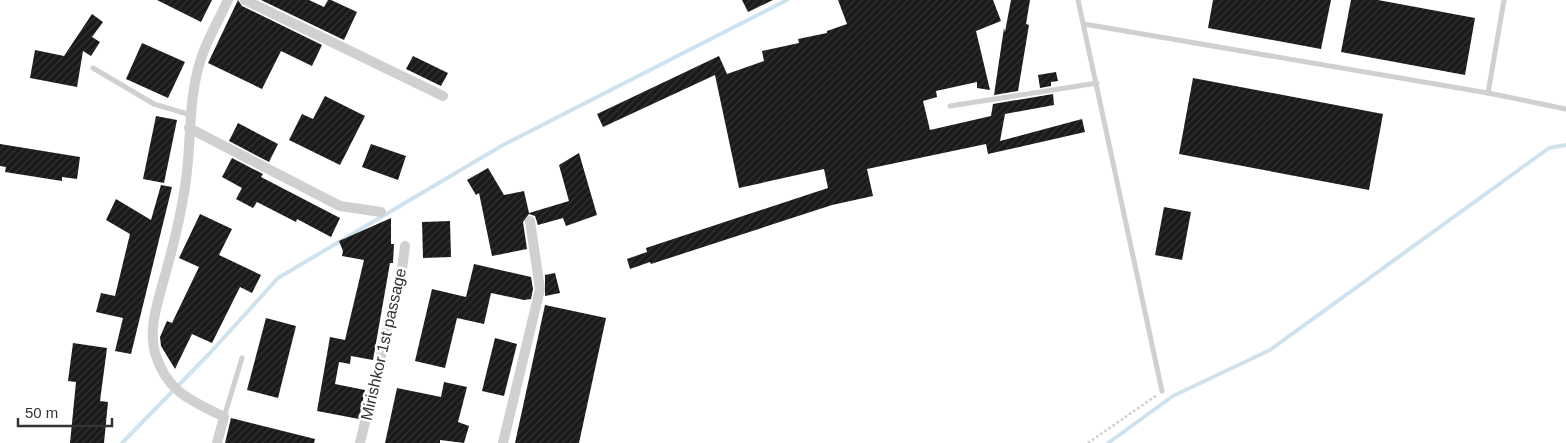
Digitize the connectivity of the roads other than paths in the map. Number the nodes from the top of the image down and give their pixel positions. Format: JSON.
{"nodes":[{"id":1,"x":228,"y":0,"type":"edge"},
{"id":2,"x":245,"y":0,"type":"edge"},
{"id":3,"x":1078,"y":0,"type":"edge"},
{"id":4,"x":1504,"y":0,"type":"edge"},
{"id":5,"x":1084,"y":24,"type":"junction"},
{"id":6,"x":93,"y":68,"type":"dead end"},
{"id":7,"x":1096,"y":83,"type":"junction"},
{"id":8,"x":1488,"y":93,"type":"junction"},
{"id":9,"x":443,"y":96,"type":"dead end"},
{"id":10,"x":950,"y":106,"type":"dead end"},
{"id":11,"x":1566,"y":108,"type":"edge"},
{"id":12,"x":191,"y":116,"type":"junction"},
{"id":13,"x":190,"y":128,"type":"junction"},
{"id":14,"x":381,"y":212,"type":"dead end"},
{"id":15,"x":530,"y":221,"type":"dead end"},
{"id":16,"x":405,"y":246,"type":"dead end"},
{"id":17,"x":242,"y":358,"type":"dead end"},
{"id":18,"x":1162,"y":391,"type":"road end"},
{"id":19,"x":224,"y":417,"type":"junction"},
{"id":20,"x":217,"y":443,"type":"edge"},
{"id":21,"x":360,"y":443,"type":"edge"},
{"id":22,"x":503,"y":443,"type":"edge"}],
"edges":[{"from":1,"to":12,"type":"street"},
{"from":2,"to":9,"type":"street"},
{"from":3,"to":5,"type":"lane"},
{"from":4,"to":8,"type":"lane"},
{"from":5,"to":7,"type":"lane"},
{"from":5,"to":8,"type":"lane"},
{"from":6,"to":12,"type":"lane"},
{"from":7,"to":10,"type":"lane"},
{"from":7,"to":18,"type":"lane"},
{"from":8,"to":11,"type":"lane"},
{"from":12,"to":13,"type":"street"},
{"from":13,"to":14,"type":"street"},
{"from":13,"to":19,"type":"street"},
{"from":15,"to":22,"type":"street"},
{"from":16,"to":21,"type":"street","name":"Mirishkor 1st passage"},
{"from":17,"to":19,"type":"lane"},
{"from":19,"to":20,"type":"street"}]}
